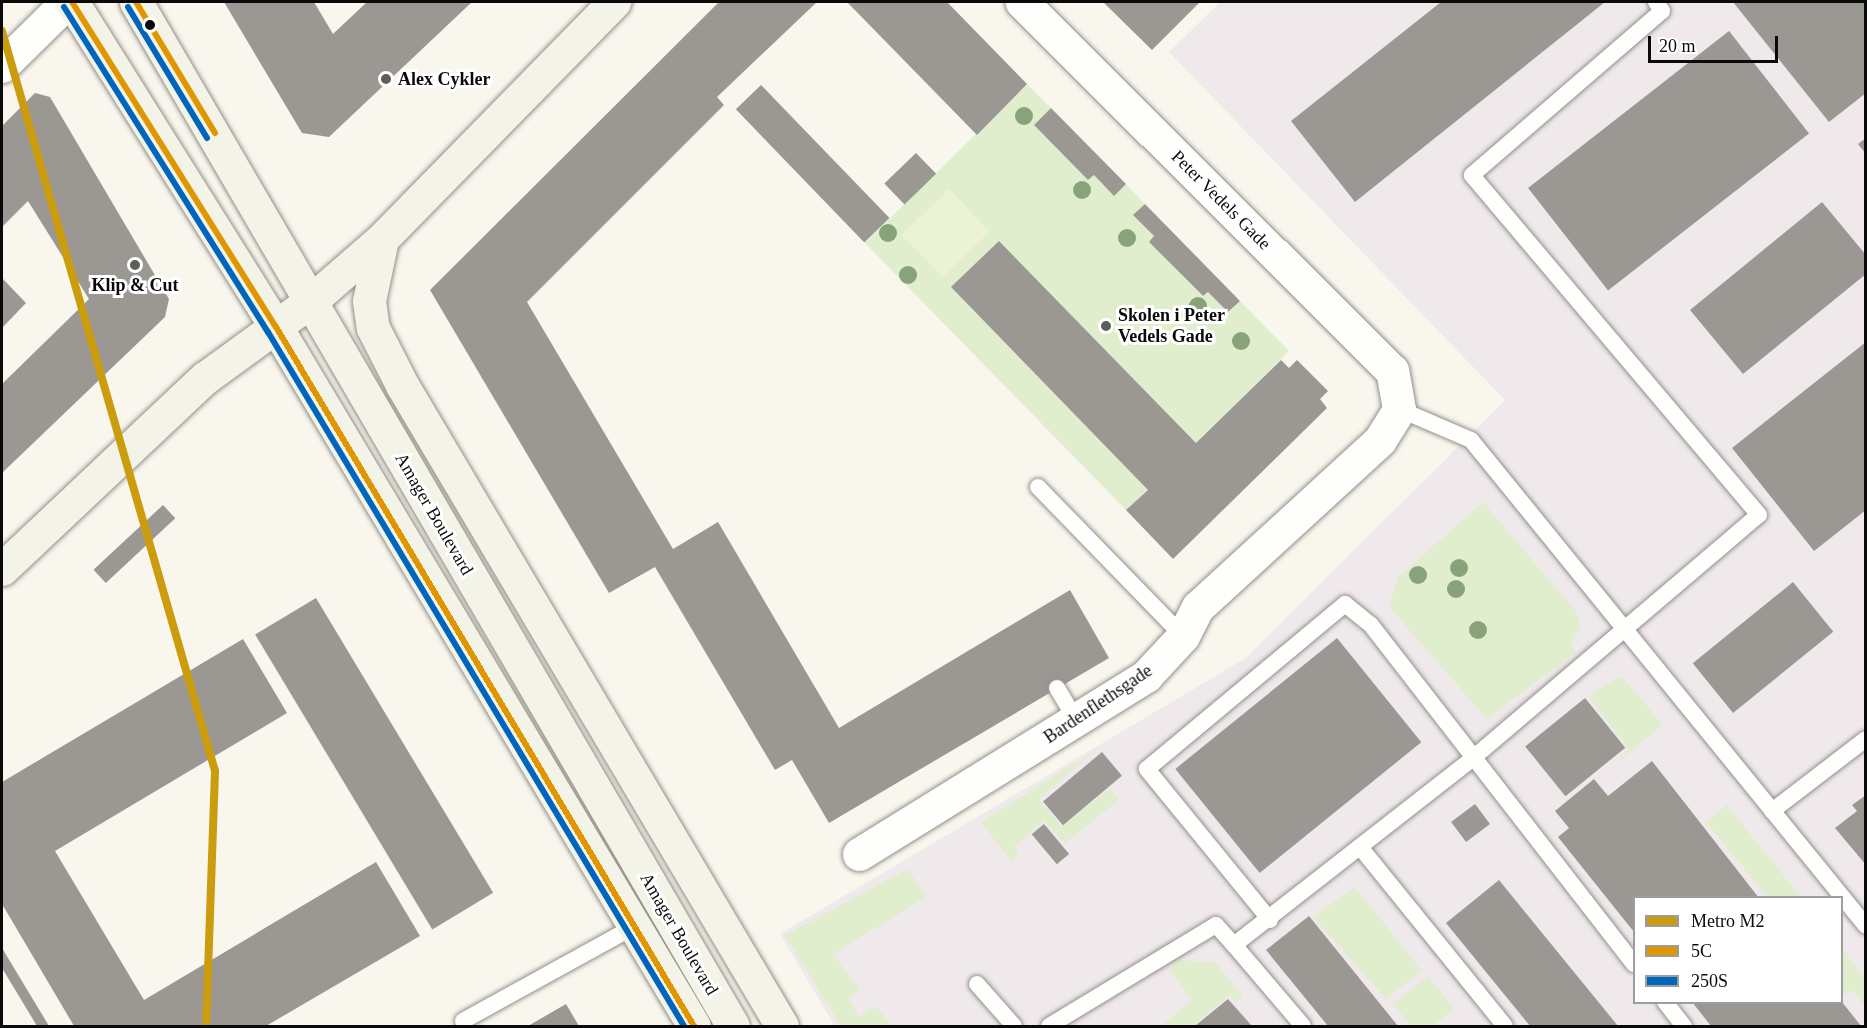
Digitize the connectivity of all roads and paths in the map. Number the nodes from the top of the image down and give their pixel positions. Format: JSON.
{"nodes":[{"id":1,"x":70,"y":2,"type":"edge"},
{"id":2,"x":136,"y":2,"type":"edge"},
{"id":3,"x":614,"y":2,"type":"edge"},
{"id":4,"x":1022,"y":2,"type":"edge"},
{"id":5,"x":1656,"y":2,"type":"edge"},
{"id":6,"x":2,"y":66,"type":"edge"},
{"id":7,"x":382,"y":239,"type":"junction"},
{"id":8,"x":312,"y":300,"type":"junction"},
{"id":9,"x":276,"y":327,"type":"junction"},
{"id":10,"x":1399,"y":409,"type":"junction"},
{"id":11,"x":1038,"y":487,"type":"dead end"},
{"id":12,"x":2,"y":569,"type":"edge"},
{"id":13,"x":1627,"y":632,"type":"junction"},
{"id":14,"x":1183,"y":636,"type":"junction"},
{"id":15,"x":1057,"y":688,"type":"dead end"},
{"id":16,"x":1077,"y":721,"type":"junction"},
{"id":17,"x":1866,"y":739,"type":"edge"},
{"id":18,"x":1473,"y":758,"type":"junction"},
{"id":19,"x":1772,"y":811,"type":"junction"},
{"id":20,"x":1360,"y":848,"type":"junction"},
{"id":21,"x":859,"y":854,"type":"dead end"},
{"id":22,"x":1841,"y":896,"type":"edge"},
{"id":23,"x":1843,"y":899,"type":"edge"},
{"id":24,"x":1270,"y":920,"type":"junction"},
{"id":25,"x":637,"y":925,"type":"junction"},
{"id":26,"x":1866,"y":927,"type":"edge"},
{"id":27,"x":1234,"y":945,"type":"junction"},
{"id":28,"x":1633,"y":961,"type":"edge"},
{"id":29,"x":977,"y":984,"type":"dead end"},
{"id":30,"x":1667,"y":1004,"type":"edge"},
{"id":31,"x":463,"y":1021,"type":"dead end"},
{"id":32,"x":693,"y":1026,"type":"edge"},
{"id":33,"x":733,"y":1026,"type":"edge"},
{"id":34,"x":782,"y":1026,"type":"edge"},
{"id":35,"x":1014,"y":1026,"type":"edge"},
{"id":36,"x":1049,"y":1026,"type":"edge"},
{"id":37,"x":1303,"y":1026,"type":"edge"},
{"id":38,"x":1505,"y":1026,"type":"edge"},
{"id":39,"x":1684,"y":1026,"type":"edge"}],
"edges":[{"from":1,"to":6,"type":"street"},
{"from":1,"to":9,"type":"street","name":"Amager Boulevard"},
{"from":2,"to":8,"type":"street","name":"Amager Boulevard"},
{"from":3,"to":7,"type":"street"},
{"from":4,"to":10,"type":"street","name":"Peter Vedels Gade"},
{"from":5,"to":13,"type":"lane"},
{"from":7,"to":8,"type":"street"},
{"from":7,"to":34,"type":"street"},
{"from":8,"to":9,"type":"street"},
{"from":8,"to":33,"type":"street","name":"Amager Boulevard"},
{"from":9,"to":12,"type":"street"},
{"from":9,"to":25,"type":"street","name":"Amager Boulevard"},
{"from":10,"to":13,"type":"lane"},
{"from":10,"to":14,"type":"street","name":"Bardenflethsgade"},
{"from":11,"to":14,"type":"lane"},
{"from":13,"to":18,"type":"lane"},
{"from":13,"to":19,"type":"lane"},
{"from":14,"to":16,"type":"street","name":"Bardenflethsgade"},
{"from":15,"to":16,"type":"lane"},
{"from":16,"to":21,"type":"street","name":"Bardenflethsgade"},
{"from":17,"to":19,"type":"lane"},
{"from":18,"to":20,"type":"lane"},
{"from":18,"to":24,"type":"lane"},
{"from":18,"to":28,"type":"lane"},
{"from":19,"to":22,"type":"lane"},
{"from":20,"to":24,"type":"lane"},
{"from":20,"to":38,"type":"lane"},
{"from":23,"to":26,"type":"lane"},
{"from":24,"to":27,"type":"lane"},
{"from":25,"to":31,"type":"lane"},
{"from":25,"to":32,"type":"street","name":"Amager Boulevard"},
{"from":27,"to":36,"type":"lane"},
{"from":27,"to":37,"type":"lane"},
{"from":29,"to":35,"type":"lane"},
{"from":30,"to":39,"type":"lane"}]}
